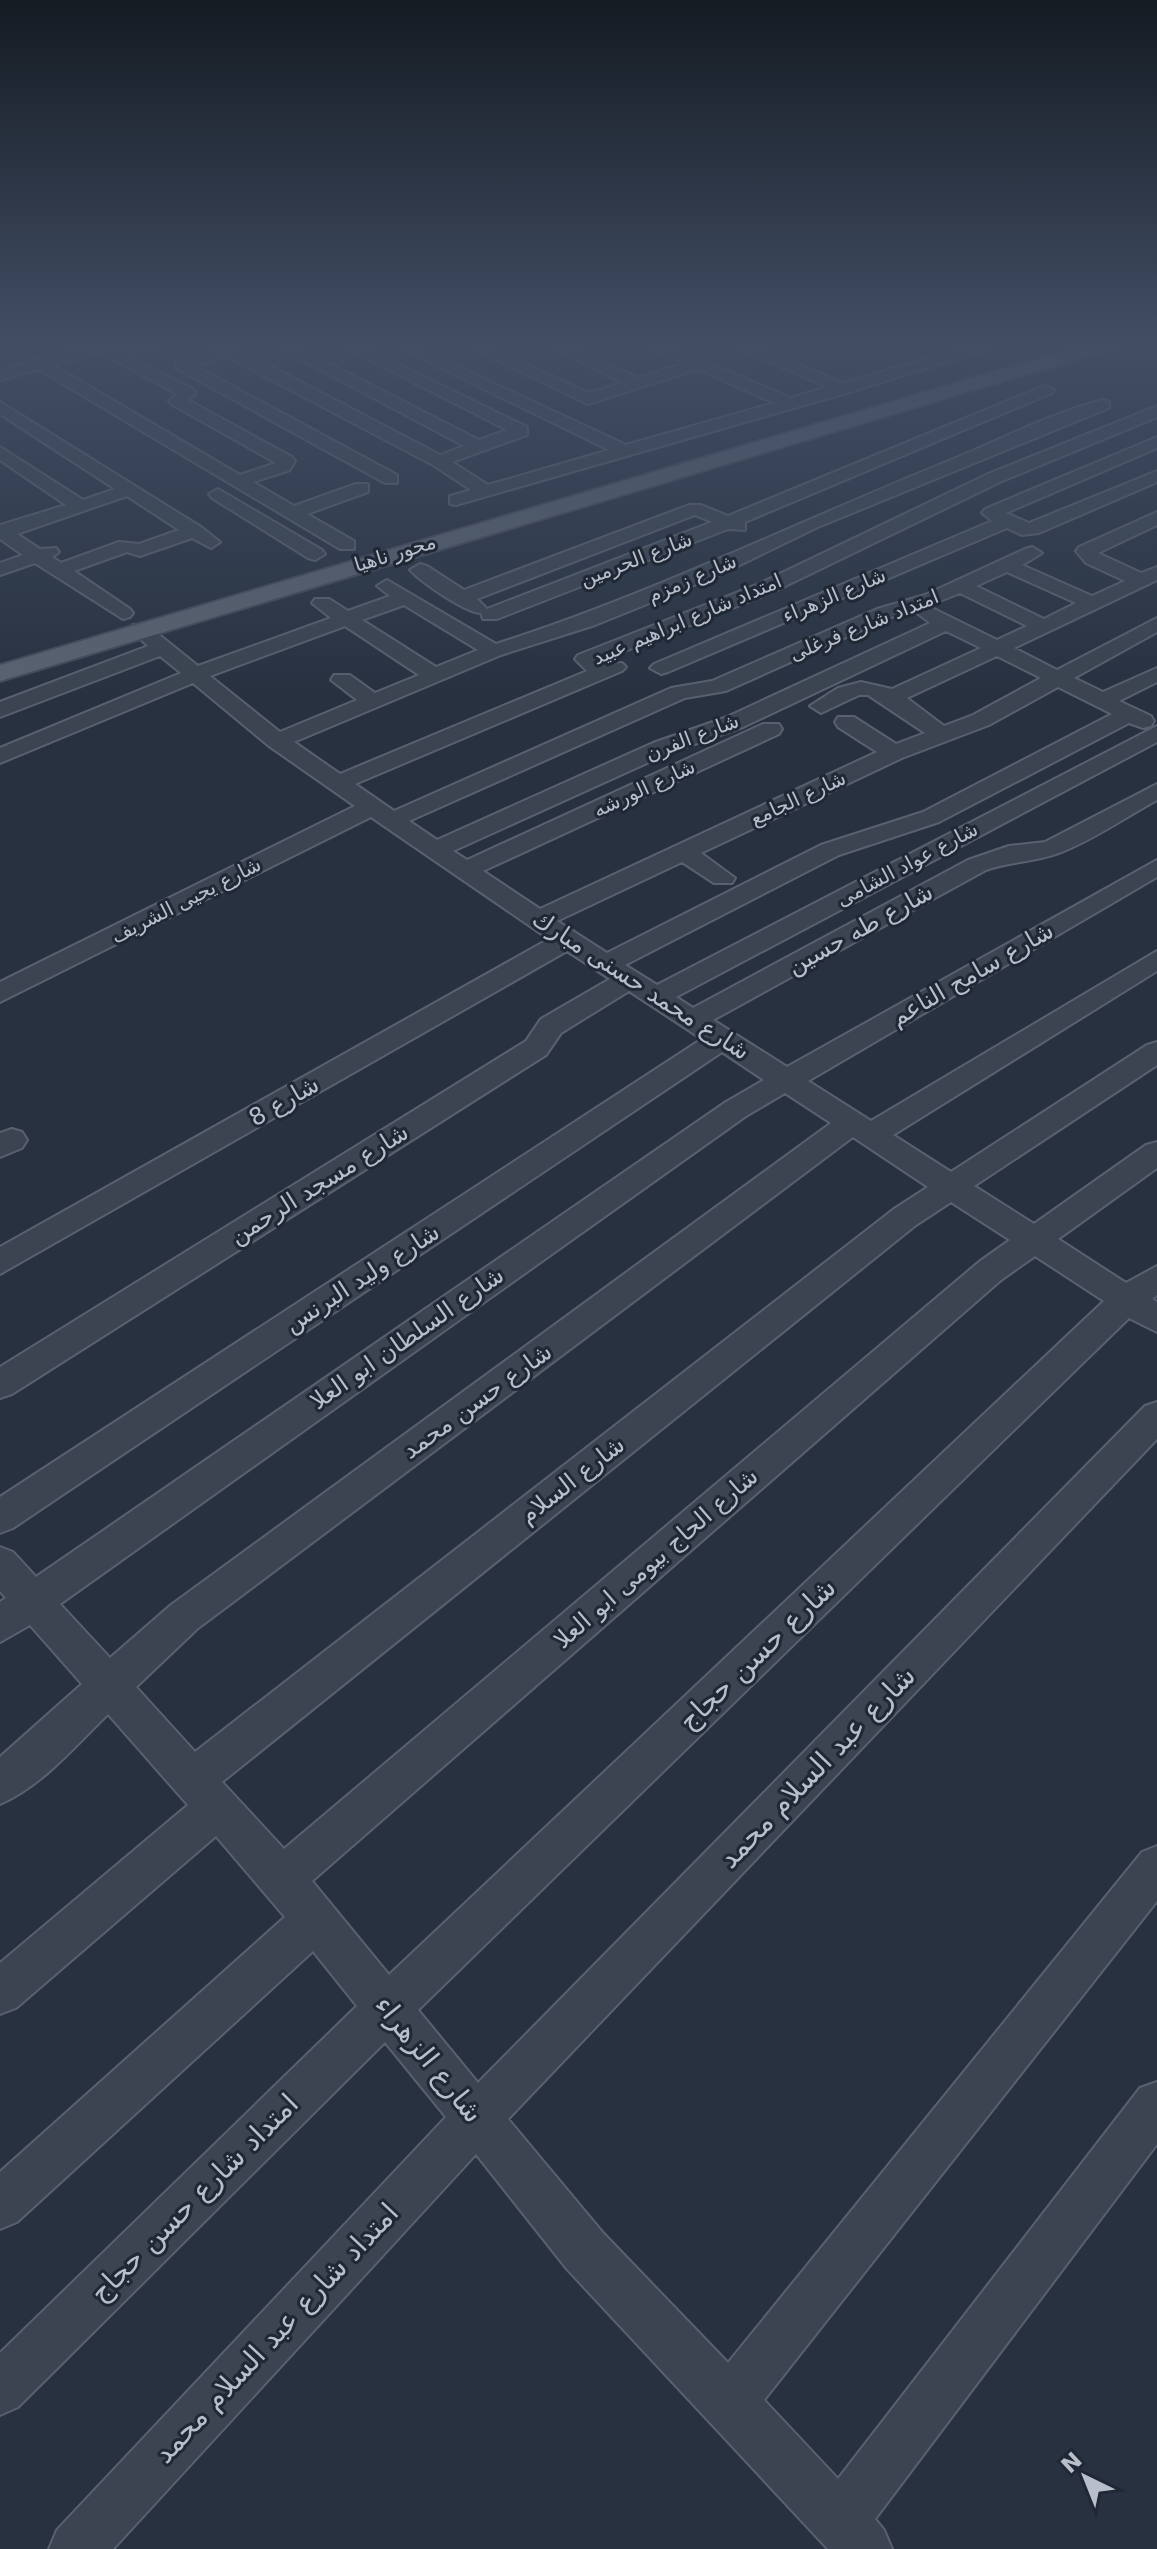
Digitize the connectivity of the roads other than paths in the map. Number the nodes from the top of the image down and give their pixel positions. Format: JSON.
{"nodes":[{"id":1,"x":13,"y":461,"type":"edge"},
{"id":2,"x":84,"y":461,"type":"edge"},
{"id":3,"x":205,"y":461,"type":"edge"},
{"id":4,"x":286,"y":461,"type":"edge"},
{"id":5,"x":358,"y":461,"type":"edge"},
{"id":6,"x":439,"y":461,"type":"edge"},
{"id":7,"x":590,"y":461,"type":"edge"},
{"id":8,"x":635,"y":461,"type":"edge"},
{"id":9,"x":695,"y":461,"type":"edge"},
{"id":10,"x":876,"y":461,"type":"edge"},
{"id":11,"x":967,"y":461,"type":"edge"},
{"id":12,"x":1035,"y":461,"type":"edge"},
{"id":13,"x":1113,"y":461,"type":"edge"},
{"id":14,"x":1157,"y":476,"type":"edge"},
{"id":15,"x":391,"y":479,"type":"dead end"},
{"id":16,"x":239,"y":481,"type":"junction"},
{"id":17,"x":207,"y":487,"type":"dead end"},
{"id":18,"x":362,"y":488,"type":"dead end"},
{"id":19,"x":129,"y":490,"type":"junction"},
{"id":20,"x":485,"y":491,"type":"junction"},
{"id":21,"x":456,"y":500,"type":"dead end"},
{"id":22,"x":80,"y":506,"type":"junction"},
{"id":23,"x":293,"y":513,"type":"junction"},
{"id":24,"x":1157,"y":518,"type":"edge"},
{"id":25,"x":729,"y":522,"type":"junction"},
{"id":26,"x":1006,"y":522,"type":"junction"},
{"id":27,"x":117,"y":530,"type":"dead end"},
{"id":28,"x":194,"y":531,"type":"junction"},
{"id":29,"x":0,"y":532,"type":"edge"},
{"id":30,"x":211,"y":542,"type":"dead end"},
{"id":31,"x":771,"y":542,"type":"junction"},
{"id":32,"x":347,"y":545,"type":"junction"},
{"id":33,"x":1032,"y":553,"type":"dead end"},
{"id":34,"x":315,"y":554,"type":"junction"},
{"id":35,"x":35,"y":556,"type":"junction"},
{"id":36,"x":1007,"y":565,"type":"junction"},
{"id":37,"x":0,"y":569,"type":"edge"},
{"id":38,"x":55,"y":569,"type":"junction"},
{"id":39,"x":420,"y":570,"type":"dead end"},
{"id":40,"x":1149,"y":576,"type":"edge"},
{"id":41,"x":383,"y":583,"type":"dead end"},
{"id":42,"x":0,"y":586,"type":"edge"},
{"id":43,"x":961,"y":586,"type":"junction"},
{"id":44,"x":406,"y":597,"type":"junction"},
{"id":45,"x":461,"y":598,"type":"junction"},
{"id":46,"x":322,"y":603,"type":"dead end"},
{"id":47,"x":1092,"y":603,"type":"junction"},
{"id":48,"x":910,"y":605,"type":"junction"},
{"id":49,"x":425,"y":609,"type":"junction"},
{"id":50,"x":490,"y":615,"type":"junction"},
{"id":51,"x":347,"y":619,"type":"junction"},
{"id":52,"x":132,"y":621,"type":"junction"},
{"id":53,"x":946,"y":623,"type":"junction"},
{"id":54,"x":1157,"y":624,"type":"edge"},
{"id":55,"x":1043,"y":626,"type":"junction"},
{"id":56,"x":367,"y":632,"type":"junction"},
{"id":57,"x":529,"y":639,"type":"junction"},
{"id":58,"x":624,"y":643,"type":"junction"},
{"id":59,"x":164,"y":647,"type":"junction"},
{"id":60,"x":994,"y":649,"type":"junction"},
{"id":61,"x":0,"y":651,"type":"edge"},
{"id":62,"x":494,"y":651,"type":"junction"},
{"id":63,"x":653,"y":662,"type":"junction"},
{"id":64,"x":601,"y":672,"type":"junction"},
{"id":65,"x":0,"y":673,"type":"edge"},
{"id":66,"x":1157,"y":674,"type":"edge"},
{"id":67,"x":435,"y":676,"type":"junction"},
{"id":68,"x":342,"y":680,"type":"dead end"},
{"id":69,"x":1057,"y":680,"type":"junction"},
{"id":70,"x":205,"y":682,"type":"junction"},
{"id":71,"x":694,"y":689,"type":"junction"},
{"id":72,"x":891,"y":698,"type":"junction"},
{"id":73,"x":373,"y":701,"type":"junction"},
{"id":74,"x":1102,"y":701,"type":"junction"},
{"id":75,"x":0,"y":710,"type":"edge"},
{"id":76,"x":1129,"y":714,"type":"junction"},
{"id":77,"x":846,"y":722,"type":"dead end"},
{"id":78,"x":1157,"y":730,"type":"edge"},
{"id":79,"x":942,"y":735,"type":"junction"},
{"id":80,"x":277,"y":741,"type":"junction"},
{"id":81,"x":894,"y":753,"type":"junction"},
{"id":82,"x":0,"y":756,"type":"edge"},
{"id":83,"x":338,"y":783,"type":"junction"},
{"id":84,"x":1157,"y":791,"type":"edge"},
{"id":85,"x":383,"y":814,"type":"junction"},
{"id":86,"x":437,"y":849,"type":"junction"},
{"id":87,"x":683,"y":852,"type":"junction"},
{"id":88,"x":1157,"y":867,"type":"edge"},
{"id":89,"x":468,"y":869,"type":"junction"},
{"id":90,"x":723,"y":878,"type":"dead end"},
{"id":91,"x":540,"y":919,"type":"junction"},
{"id":92,"x":568,"y":940,"type":"junction"},
{"id":93,"x":1157,"y":959,"type":"edge"},
{"id":94,"x":618,"y":971,"type":"junction"},
{"id":95,"x":5,"y":984,"type":"edge"},
{"id":96,"x":657,"y":996,"type":"junction"},
{"id":97,"x":694,"y":1019,"type":"junction"},
{"id":98,"x":724,"y":1038,"type":"junction"},
{"id":99,"x":1157,"y":1052,"type":"edge"},
{"id":100,"x":787,"y":1082,"type":"junction"},
{"id":101,"x":862,"y":1129,"type":"junction"},
{"id":102,"x":1157,"y":1153,"type":"edge"},
{"id":103,"x":951,"y":1186,"type":"junction"},
{"id":104,"x":1032,"y":1239,"type":"junction"},
{"id":105,"x":0,"y":1262,"type":"edge"},
{"id":106,"x":1147,"y":1299,"type":"edge"},
{"id":107,"x":0,"y":1384,"type":"edge"},
{"id":108,"x":1157,"y":1416,"type":"edge"},
{"id":109,"x":0,"y":1517,"type":"edge"},
{"id":110,"x":0,"y":1564,"type":"edge"},
{"id":111,"x":16,"y":1612,"type":"edge"},
{"id":112,"x":108,"y":1686,"type":"junction"},
{"id":113,"x":0,"y":1783,"type":"edge"},
{"id":114,"x":207,"y":1792,"type":"junction"},
{"id":115,"x":1157,"y":1867,"type":"edge"},
{"id":116,"x":282,"y":1879,"type":"junction"},
{"id":117,"x":315,"y":1920,"type":"junction"},
{"id":118,"x":0,"y":1992,"type":"edge"},
{"id":119,"x":387,"y":2008,"type":"junction"},
{"id":120,"x":1157,"y":2105,"type":"edge"},
{"id":121,"x":477,"y":2118,"type":"junction"},
{"id":122,"x":0,"y":2205,"type":"edge"},
{"id":123,"x":0,"y":2389,"type":"edge"},
{"id":124,"x":730,"y":2401,"type":"junction"},
{"id":125,"x":852,"y":2535,"type":"edge"},
{"id":126,"x":76,"y":2549,"type":"edge"}],
"edges":[{"from":1,"to":22,"type":"street"},
{"from":2,"to":19,"type":"street"},
{"from":3,"to":16,"type":"street"},
{"from":4,"to":16,"type":"street"},
{"from":5,"to":15,"type":"street"},
{"from":6,"to":20,"type":"street"},
{"from":7,"to":20,"type":"street"},
{"from":8,"to":32,"type":"main road","name":"محور ناهيا"},
{"from":9,"to":52,"type":"main road","name":"محور ناهيا"},
{"from":10,"to":25,"type":"street","name":"شارع الحرمين"},
{"from":11,"to":31,"type":"street","name":"شارع زمزم"},
{"from":12,"to":58,"type":"street","name":"امتداد شارع ابراهيم عبيد"},
{"from":13,"to":26,"type":"street"},
{"from":14,"to":26,"type":"street"},
{"from":16,"to":23,"type":"street"},
{"from":17,"to":34,"type":"street"},
{"from":18,"to":23,"type":"street"},
{"from":19,"to":22,"type":"street"},
{"from":19,"to":28,"type":"street"},
{"from":20,"to":21,"type":"street"},
{"from":22,"to":29,"type":"street"},
{"from":23,"to":32,"type":"street"},
{"from":24,"to":40,"type":"street"},
{"from":25,"to":31,"type":"street"},
{"from":25,"to":45,"type":"street"},
{"from":25,"to":50,"type":"street","name":"شارع الحرمين"},
{"from":26,"to":63,"type":"street","name":"شارع الزهراء"},
{"from":27,"to":35,"type":"street"},
{"from":28,"to":30,"type":"street"},
{"from":28,"to":38,"type":"street"},
{"from":29,"to":35,"type":"street","name":"شارع محمد حسنى مبارك"},
{"from":31,"to":57,"type":"street","name":"شارع زمزم"},
{"from":32,"to":34,"type":"main road","name":"محور ناهيا"},
{"from":33,"to":36,"type":"street","name":"امتداد شارع فرغلى"},
{"from":34,"to":52,"type":"main road","name":"محور ناهيا"},
{"from":35,"to":37,"type":"street"},
{"from":35,"to":38,"type":"street","name":"شارع محمد حسنى مبارك"},
{"from":36,"to":43,"type":"street","name":"امتداد شارع فرغلى"},
{"from":36,"to":47,"type":"street"},
{"from":38,"to":42,"type":"street"},
{"from":38,"to":52,"type":"street","name":"شارع محمد حسنى مبارك"},
{"from":39,"to":45,"type":"street"},
{"from":40,"to":47,"type":"street"},
{"from":41,"to":44,"type":"street"},
{"from":43,"to":48,"type":"street","name":"امتداد شارع فرغلى"},
{"from":43,"to":55,"type":"street"},
{"from":44,"to":49,"type":"street"},
{"from":44,"to":51,"type":"street"},
{"from":45,"to":50,"type":"street"},
{"from":46,"to":51,"type":"street"},
{"from":47,"to":55,"type":"street"},
{"from":48,"to":53,"type":"street"},
{"from":48,"to":71,"type":"street","name":"امتداد شارع فرغلى"},
{"from":49,"to":56,"type":"street"},
{"from":49,"to":62,"type":"street"},
{"from":50,"to":57,"type":"street"},
{"from":51,"to":56,"type":"street"},
{"from":51,"to":70,"type":"street"},
{"from":52,"to":59,"type":"street","name":"شارع محمد حسنى مبارك"},
{"from":52,"to":61,"type":"main road","name":"محور ناهيا"},
{"from":52,"to":65,"type":"main road","name":"محور ناهيا"},
{"from":53,"to":60,"type":"street"},
{"from":53,"to":86,"type":"street","name":"شارع الفرن"},
{"from":54,"to":69,"type":"street","name":"شارع الجامع"},
{"from":55,"to":60,"type":"street"},
{"from":56,"to":67,"type":"street"},
{"from":56,"to":70,"type":"street"},
{"from":57,"to":62,"type":"street","name":"شارع زمزم"},
{"from":58,"to":63,"type":"street"},
{"from":58,"to":64,"type":"street","name":"امتداد شارع ابراهيم عبيد"},
{"from":59,"to":70,"type":"street","name":"شارع محمد حسنى مبارك"},
{"from":59,"to":75,"type":"street"},
{"from":60,"to":69,"type":"street"},
{"from":60,"to":72,"type":"street"},
{"from":62,"to":67,"type":"street","name":"شارع زمزم"},
{"from":63,"to":64,"type":"street","name":"شارع الزهراء"},
{"from":63,"to":71,"type":"street"},
{"from":64,"to":83,"type":"street","name":"شارع الزهراء"},
{"from":66,"to":74,"type":"street"},
{"from":67,"to":73,"type":"street","name":"شارع زمزم"},
{"from":68,"to":73,"type":"street"},
{"from":69,"to":74,"type":"street"},
{"from":69,"to":79,"type":"street","name":"شارع الجامع"},
{"from":70,"to":80,"type":"street","name":"شارع محمد حسنى مبارك"},
{"from":70,"to":82,"type":"street"},
{"from":71,"to":85,"type":"street","name":"امتداد شارع فرغلى"},
{"from":72,"to":79,"type":"street"},
{"from":72,"to":89,"type":"street","name":"شارع الورشه"},
{"from":73,"to":80,"type":"street","name":"شارع زمزم"},
{"from":74,"to":76,"type":"street"},
{"from":76,"to":78,"type":"street"},
{"from":76,"to":94,"type":"street","name":"شارع مسجد الرحمن"},
{"from":77,"to":81,"type":"street"},
{"from":78,"to":96,"type":"street","name":"شارع عواد الشامى"},
{"from":79,"to":81,"type":"street","name":"شارع الجامع"},
{"from":80,"to":83,"type":"street","name":"شارع محمد حسنى مبارك"},
{"from":81,"to":87,"type":"street","name":"شارع الجامع"},
{"from":83,"to":85,"type":"street","name":"شارع محمد حسنى مبارك"},
{"from":84,"to":97,"type":"street","name":"شارع طه حسين"},
{"from":85,"to":86,"type":"street","name":"شارع محمد حسنى مبارك"},
{"from":85,"to":95,"type":"street","name":"شارع يحيى الشريف"},
{"from":86,"to":89,"type":"street","name":"شارع محمد حسنى مبارك"},
{"from":87,"to":90,"type":"street"},
{"from":87,"to":91,"type":"street","name":"شارع الجامع"},
{"from":88,"to":100,"type":"street","name":"شارع سامح الناعم"},
{"from":89,"to":91,"type":"street","name":"شارع محمد حسنى مبارك"},
{"from":91,"to":92,"type":"street","name":"شارع محمد حسنى مبارك"},
{"from":92,"to":94,"type":"street","name":"شارع محمد حسنى مبارك"},
{"from":92,"to":105,"type":"street","name":"شارع 8"},
{"from":93,"to":101,"type":"street","name":"شارع حسن محمد"},
{"from":94,"to":96,"type":"street","name":"شارع محمد حسنى مبارك"},
{"from":94,"to":107,"type":"street","name":"شارع مسجد الرحمن"},
{"from":96,"to":97,"type":"street","name":"شارع محمد حسنى مبارك"},
{"from":97,"to":98,"type":"street","name":"شارع محمد حسنى مبارك"},
{"from":98,"to":100,"type":"street","name":"شارع محمد حسنى مبارك"},
{"from":98,"to":109,"type":"street","name":"شارع وليد البرنس"},
{"from":99,"to":103,"type":"street","name":"شارع السلام"},
{"from":100,"to":101,"type":"street","name":"شارع محمد حسنى مبارك"},
{"from":100,"to":111,"type":"street","name":"شارع السلطان ابو العلا"},
{"from":101,"to":103,"type":"street","name":"شارع محمد حسنى مبارك"},
{"from":101,"to":112,"type":"street","name":"شارع حسن محمد"},
{"from":102,"to":104,"type":"street","name":"شارع الحاج بيومى ابو العلا"},
{"from":103,"to":104,"type":"street","name":"شارع محمد حسنى مبارك"},
{"from":103,"to":114,"type":"street","name":"شارع السلام"},
{"from":104,"to":106,"type":"street","name":"شارع محمد حسنى مبارك"},
{"from":104,"to":116,"type":"street","name":"شارع الحاج بيومى ابو العلا"},
{"from":106,"to":119,"type":"street","name":"شارع حسن حجاج"},
{"from":108,"to":121,"type":"street","name":"شارع عبد السلام محمد"},
{"from":110,"to":111,"type":"street","name":"شارع الزهراء"},
{"from":111,"to":112,"type":"street","name":"شارع الزهراء"},
{"from":112,"to":113,"type":"street","name":"شارع حسن محمد"},
{"from":112,"to":114,"type":"street","name":"شارع الزهراء"},
{"from":114,"to":116,"type":"street","name":"شارع الزهراء"},
{"from":114,"to":118,"type":"street","name":"شارع السلام"},
{"from":115,"to":124,"type":"street"},
{"from":116,"to":117,"type":"street","name":"شارع الزهراء"},
{"from":117,"to":119,"type":"street","name":"شارع الزهراء"},
{"from":117,"to":122,"type":"street"},
{"from":119,"to":121,"type":"street","name":"شارع الزهراء"},
{"from":119,"to":123,"type":"street","name":"امتداد شارع حسن حجاج"},
{"from":120,"to":125,"type":"street"},
{"from":121,"to":124,"type":"street","name":"شارع الزهراء"},
{"from":121,"to":126,"type":"street","name":"امتداد شارع عبد السلام محمد"},
{"from":124,"to":125,"type":"street","name":"شارع الزهراء"}]}
